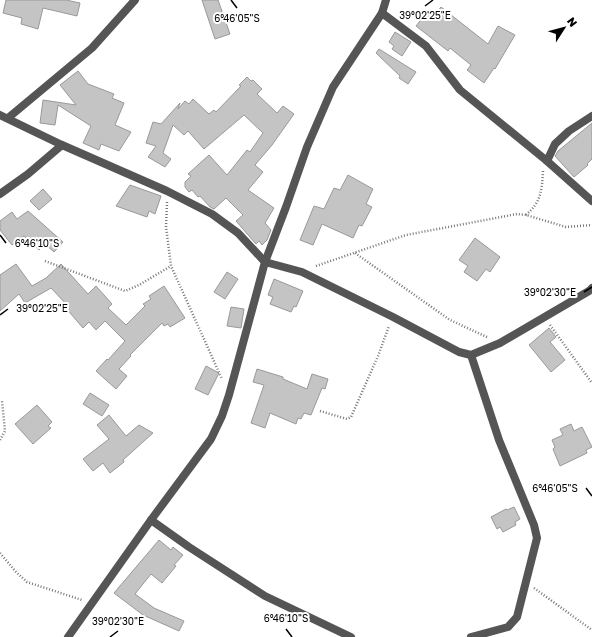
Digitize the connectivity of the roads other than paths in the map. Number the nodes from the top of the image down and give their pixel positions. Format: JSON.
{"nodes":[{"id":1,"x":135,"y":0,"type":"edge"},
{"id":2,"x":386,"y":0,"type":"edge"},
{"id":3,"x":382,"y":13,"type":"junction"},
{"id":4,"x":592,"y":116,"type":"edge"},
{"id":5,"x":4,"y":117,"type":"edge"},
{"id":6,"x":62,"y":145,"type":"junction"},
{"id":7,"x":545,"y":159,"type":"junction"},
{"id":8,"x":0,"y":194,"type":"edge"},
{"id":9,"x":592,"y":201,"type":"edge"},
{"id":10,"x":265,"y":262,"type":"junction"},
{"id":11,"x":592,"y":288,"type":"edge"},
{"id":12,"x":471,"y":355,"type":"junction"},
{"id":13,"x":150,"y":520,"type":"junction"},
{"id":14,"x":68,"y":637,"type":"edge"},
{"id":15,"x":351,"y":637,"type":"edge"},
{"id":16,"x":471,"y":637,"type":"edge"}],
"edges":[{"from":1,"to":5,"type":"street"},
{"from":2,"to":3,"type":"street"},
{"from":3,"to":7,"type":"street"},
{"from":3,"to":10,"type":"street"},
{"from":4,"to":7,"type":"street"},
{"from":5,"to":6,"type":"street"},
{"from":6,"to":8,"type":"street"},
{"from":6,"to":10,"type":"street"},
{"from":7,"to":9,"type":"street"},
{"from":10,"to":12,"type":"street"},
{"from":10,"to":13,"type":"street"},
{"from":11,"to":12,"type":"street"},
{"from":12,"to":16,"type":"street"},
{"from":13,"to":14,"type":"street"},
{"from":13,"to":15,"type":"street"}]}
